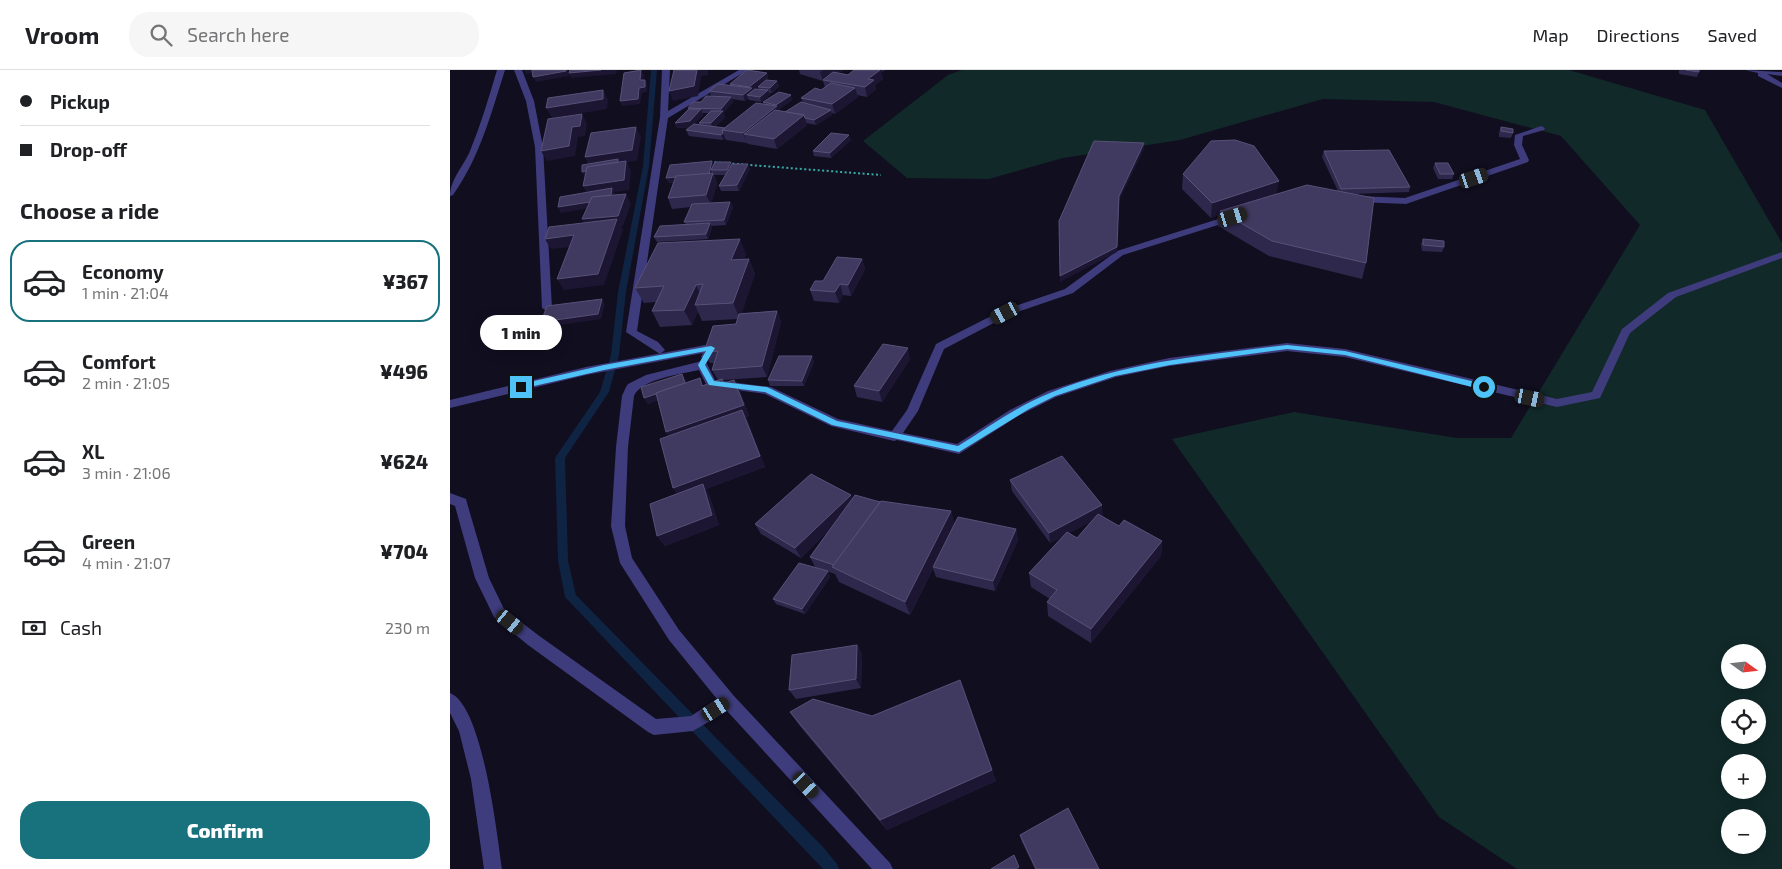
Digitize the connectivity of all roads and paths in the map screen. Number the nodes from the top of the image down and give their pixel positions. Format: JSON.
{"nodes":[{"id":1,"x":501,"y":70,"type":"edge"},
{"id":2,"x":518,"y":70,"type":"edge"},
{"id":3,"x":666,"y":70,"type":"edge"},
{"id":4,"x":744,"y":70,"type":"edge"},
{"id":5,"x":1752,"y":70,"type":"edge"},
{"id":6,"x":1782,"y":74,"type":"edge"},
{"id":7,"x":1782,"y":86,"type":"edge"},
{"id":8,"x":664,"y":117,"type":"junction"},
{"id":9,"x":1541,"y":128,"type":"dead end"},
{"id":10,"x":702,"y":163,"type":"edge"},
{"id":11,"x":881,"y":175,"type":"dead end"},
{"id":12,"x":450,"y":193,"type":"edge"},
{"id":13,"x":1349,"y":199,"type":"edge"},
{"id":14,"x":1246,"y":213,"type":"edge"},
{"id":15,"x":1782,"y":255,"type":"edge"},
{"id":16,"x":547,"y":308,"type":"edge"},
{"id":17,"x":660,"y":350,"type":"dead end"},
{"id":18,"x":702,"y":365,"type":"junction"},
{"id":19,"x":656,"y":366,"type":"dead end"},
{"id":20,"x":650,"y":378,"type":"junction"},
{"id":21,"x":450,"y":404,"type":"edge"},
{"id":22,"x":894,"y":437,"type":"junction"},
{"id":23,"x":450,"y":498,"type":"edge"},
{"id":24,"x":450,"y":700,"type":"edge"},
{"id":25,"x":728,"y":701,"type":"junction"},
{"id":26,"x":493,"y":869,"type":"edge"},
{"id":27,"x":884,"y":869,"type":"edge"}],
"edges":[{"from":1,"to":12,"type":"street"},
{"from":2,"to":16,"type":"street"},
{"from":3,"to":8,"type":"street"},
{"from":4,"to":8,"type":"street"},
{"from":5,"to":6,"type":"street"},
{"from":5,"to":7,"type":"street"},
{"from":8,"to":17,"type":"street"},
{"from":9,"to":13,"type":"street"},
{"from":10,"to":11,"type":"path"},
{"from":14,"to":22,"type":"street"},
{"from":15,"to":22,"type":"street"},
{"from":18,"to":20,"type":"street"},
{"from":18,"to":21,"type":"street"},
{"from":18,"to":22,"type":"street"},
{"from":19,"to":20,"type":"street"},
{"from":20,"to":25,"type":"street"},
{"from":23,"to":25,"type":"street"},
{"from":24,"to":26,"type":"street"},
{"from":25,"to":27,"type":"street"}]}
